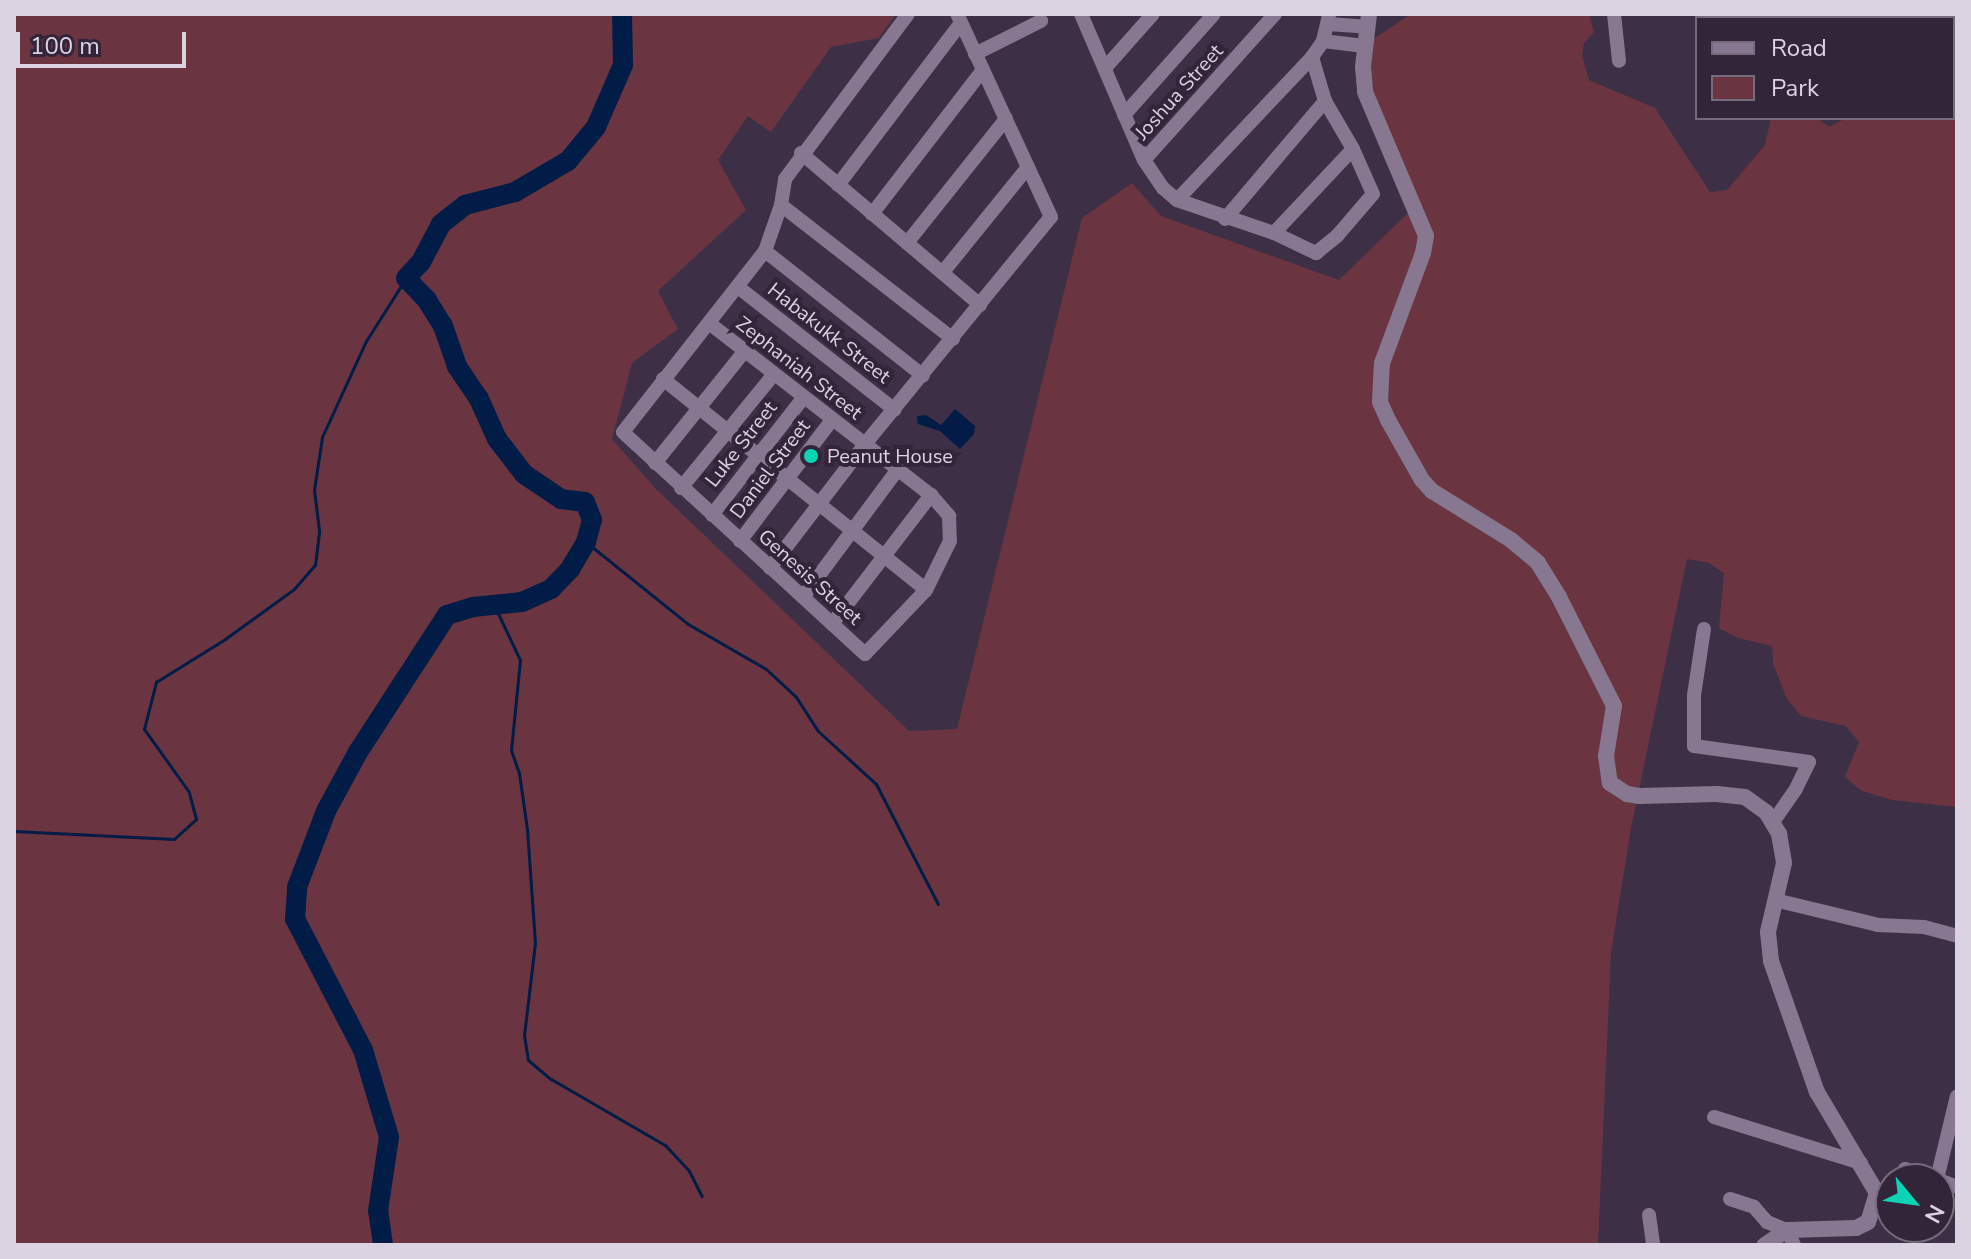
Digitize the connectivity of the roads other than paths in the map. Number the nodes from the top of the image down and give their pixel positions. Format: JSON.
{"nodes":[{"id":1,"x":908,"y":14,"type":"edge"},
{"id":2,"x":1153,"y":14,"type":"edge"},
{"id":3,"x":1214,"y":14,"type":"edge"},
{"id":4,"x":1275,"y":14,"type":"edge"},
{"id":5,"x":1614,"y":14,"type":"edge"},
{"id":6,"x":1087,"y":17,"type":"edge"},
{"id":7,"x":1368,"y":18,"type":"edge"},
{"id":8,"x":959,"y":19,"type":"edge"},
{"id":9,"x":1328,"y":19,"type":"edge"},
{"id":10,"x":1041,"y":21,"type":"dead end"},
{"id":11,"x":1323,"y":41,"type":"junction"},
{"id":12,"x":1365,"y":46,"type":"junction"},
{"id":13,"x":975,"y":54,"type":"junction"},
{"id":14,"x":1312,"y":57,"type":"junction"},
{"id":15,"x":1619,"y":61,"type":"dead end"},
{"id":16,"x":1105,"y":68,"type":"junction"},
{"id":17,"x":983,"y":70,"type":"junction"},
{"id":18,"x":1325,"y":101,"type":"junction"},
{"id":19,"x":1124,"y":115,"type":"junction"},
{"id":20,"x":1006,"y":119,"type":"junction"},
{"id":21,"x":1353,"y":149,"type":"junction"},
{"id":22,"x":801,"y":153,"type":"junction"},
{"id":23,"x":1144,"y":160,"type":"junction"},
{"id":24,"x":1028,"y":167,"type":"junction"},
{"id":25,"x":838,"y":185,"type":"junction"},
{"id":26,"x":1177,"y":200,"type":"junction"},
{"id":27,"x":781,"y":205,"type":"junction"},
{"id":28,"x":872,"y":214,"type":"junction"},
{"id":29,"x":1225,"y":219,"type":"junction"},
{"id":30,"x":1274,"y":233,"type":"junction"},
{"id":31,"x":907,"y":243,"type":"junction"},
{"id":32,"x":765,"y":251,"type":"junction"},
{"id":33,"x":943,"y":272,"type":"junction"},
{"id":34,"x":738,"y":287,"type":"junction"},
{"id":35,"x":980,"y":305,"type":"junction"},
{"id":36,"x":709,"y":323,"type":"junction"},
{"id":37,"x":953,"y":339,"type":"junction"},
{"id":38,"x":744,"y":352,"type":"junction"},
{"id":39,"x":773,"y":375,"type":"junction"},
{"id":40,"x":923,"y":376,"type":"junction"},
{"id":41,"x":663,"y":379,"type":"junction"},
{"id":42,"x":803,"y":398,"type":"junction"},
{"id":43,"x":699,"y":408,"type":"junction"},
{"id":44,"x":895,"y":410,"type":"junction"},
{"id":45,"x":832,"y":420,"type":"junction"},
{"id":46,"x":727,"y":431,"type":"junction"},
{"id":47,"x":865,"y":444,"type":"junction"},
{"id":48,"x":758,"y":456,"type":"junction"},
{"id":49,"x":655,"y":463,"type":"junction"},
{"id":50,"x":898,"y":469,"type":"junction"},
{"id":51,"x":788,"y":479,"type":"junction"},
{"id":52,"x":681,"y":488,"type":"junction"},
{"id":53,"x":931,"y":495,"type":"junction"},
{"id":54,"x":819,"y":504,"type":"junction"},
{"id":55,"x":712,"y":515,"type":"junction"},
{"id":56,"x":852,"y":531,"type":"junction"},
{"id":57,"x":740,"y":541,"type":"junction"},
{"id":58,"x":884,"y":556,"type":"junction"},
{"id":59,"x":770,"y":568,"type":"junction"},
{"id":60,"x":926,"y":590,"type":"junction"},
{"id":61,"x":803,"y":597,"type":"junction"},
{"id":62,"x":832,"y":624,"type":"junction"},
{"id":63,"x":1704,"y":629,"type":"dead end"},
{"id":64,"x":1774,"y":821,"type":"junction"},
{"id":65,"x":1775,"y":900,"type":"junction"},
{"id":66,"x":1957,"y":936,"type":"edge"},
{"id":67,"x":1957,"y":1096,"type":"edge"},
{"id":68,"x":1714,"y":1117,"type":"dead end"},
{"id":69,"x":1861,"y":1163,"type":"junction"},
{"id":70,"x":1941,"y":1163,"type":"edge"},
{"id":71,"x":1730,"y":1199,"type":"dead end"},
{"id":72,"x":1649,"y":1215,"type":"dead end"},
{"id":73,"x":1790,"y":1237,"type":"edge"},
{"id":74,"x":1656,"y":1244,"type":"edge"},
{"id":75,"x":1765,"y":1245,"type":"edge"}],
"edges":[{"from":1,"to":22,"type":"street","name":"Genesis Street"},
{"from":2,"to":16,"type":"street"},
{"from":3,"to":19,"type":"street"},
{"from":4,"to":23,"type":"street","name":"Joshua Street"},
{"from":5,"to":15,"type":"street"},
{"from":6,"to":16,"type":"street"},
{"from":7,"to":9,"type":"street"},
{"from":7,"to":12,"type":"street"},
{"from":8,"to":13,"type":"street"},
{"from":8,"to":25,"type":"street"},
{"from":9,"to":11,"type":"street"},
{"from":10,"to":13,"type":"street"},
{"from":11,"to":12,"type":"street"},
{"from":11,"to":14,"type":"street"},
{"from":12,"to":64,"type":"street"},
{"from":13,"to":17,"type":"street"},
{"from":14,"to":18,"type":"street"},
{"from":14,"to":26,"type":"street"},
{"from":16,"to":19,"type":"street"},
{"from":17,"to":20,"type":"street"},
{"from":17,"to":28,"type":"street"},
{"from":18,"to":21,"type":"street"},
{"from":18,"to":29,"type":"street"},
{"from":19,"to":23,"type":"street"},
{"from":20,"to":24,"type":"street"},
{"from":20,"to":31,"type":"street"},
{"from":21,"to":30,"type":"street"},
{"from":21,"to":30,"type":"street"},
{"from":22,"to":25,"type":"street"},
{"from":22,"to":27,"type":"street","name":"Genesis Street"},
{"from":23,"to":26,"type":"street"},
{"from":24,"to":33,"type":"street"},
{"from":24,"to":35,"type":"street"},
{"from":25,"to":28,"type":"street"},
{"from":26,"to":29,"type":"street"},
{"from":27,"to":32,"type":"street","name":"Genesis Street"},
{"from":27,"to":37,"type":"street"},
{"from":28,"to":31,"type":"street"},
{"from":29,"to":30,"type":"street"},
{"from":31,"to":33,"type":"street"},
{"from":32,"to":34,"type":"street","name":"Genesis Street"},
{"from":32,"to":40,"type":"street"},
{"from":33,"to":35,"type":"street"},
{"from":34,"to":36,"type":"street","name":"Genesis Street"},
{"from":34,"to":44,"type":"street","name":"Habakukk Street"},
{"from":35,"to":37,"type":"street"},
{"from":36,"to":38,"type":"street","name":"Zephaniah Street"},
{"from":36,"to":41,"type":"street","name":"Genesis Street"},
{"from":37,"to":40,"type":"street"},
{"from":38,"to":39,"type":"street","name":"Zephaniah Street"},
{"from":38,"to":43,"type":"street"},
{"from":39,"to":42,"type":"street","name":"Zephaniah Street"},
{"from":39,"to":46,"type":"street"},
{"from":40,"to":44,"type":"street"},
{"from":41,"to":43,"type":"street"},
{"from":41,"to":49,"type":"street","name":"Genesis Street"},
{"from":42,"to":45,"type":"street","name":"Zephaniah Street"},
{"from":42,"to":48,"type":"street","name":"Luke Street"},
{"from":43,"to":46,"type":"street"},
{"from":43,"to":49,"type":"street"},
{"from":44,"to":47,"type":"street"},
{"from":45,"to":47,"type":"street","name":"Zephaniah Street"},
{"from":45,"to":51,"type":"street","name":"Daniel Street"},
{"from":46,"to":48,"type":"street"},
{"from":46,"to":52,"type":"street"},
{"from":47,"to":50,"type":"street","name":"Genesis Street"},
{"from":47,"to":54,"type":"street"},
{"from":48,"to":51,"type":"street"},
{"from":48,"to":55,"type":"street","name":"Luke Street"},
{"from":49,"to":52,"type":"street","name":"Genesis Street"},
{"from":50,"to":53,"type":"street","name":"Genesis Street"},
{"from":50,"to":56,"type":"street"},
{"from":51,"to":54,"type":"street"},
{"from":51,"to":57,"type":"street","name":"Daniel Street"},
{"from":52,"to":55,"type":"street","name":"Genesis Street"},
{"from":53,"to":58,"type":"street"},
{"from":53,"to":60,"type":"street","name":"Genesis Street"},
{"from":54,"to":56,"type":"street"},
{"from":54,"to":59,"type":"street"},
{"from":55,"to":57,"type":"street","name":"Genesis Street"},
{"from":56,"to":58,"type":"street"},
{"from":56,"to":61,"type":"street"},
{"from":57,"to":59,"type":"street","name":"Genesis Street"},
{"from":58,"to":60,"type":"street"},
{"from":58,"to":62,"type":"street"},
{"from":59,"to":61,"type":"street","name":"Genesis Street"},
{"from":60,"to":62,"type":"street","name":"Genesis Street"},
{"from":61,"to":62,"type":"street","name":"Genesis Street"},
{"from":63,"to":64,"type":"street"},
{"from":64,"to":65,"type":"street"},
{"from":65,"to":66,"type":"street"},
{"from":65,"to":69,"type":"street"},
{"from":67,"to":70,"type":"street"},
{"from":68,"to":69,"type":"street"},
{"from":69,"to":73,"type":"street"},
{"from":71,"to":73,"type":"street"},
{"from":72,"to":74,"type":"street"},
{"from":73,"to":75,"type":"street"}]}
